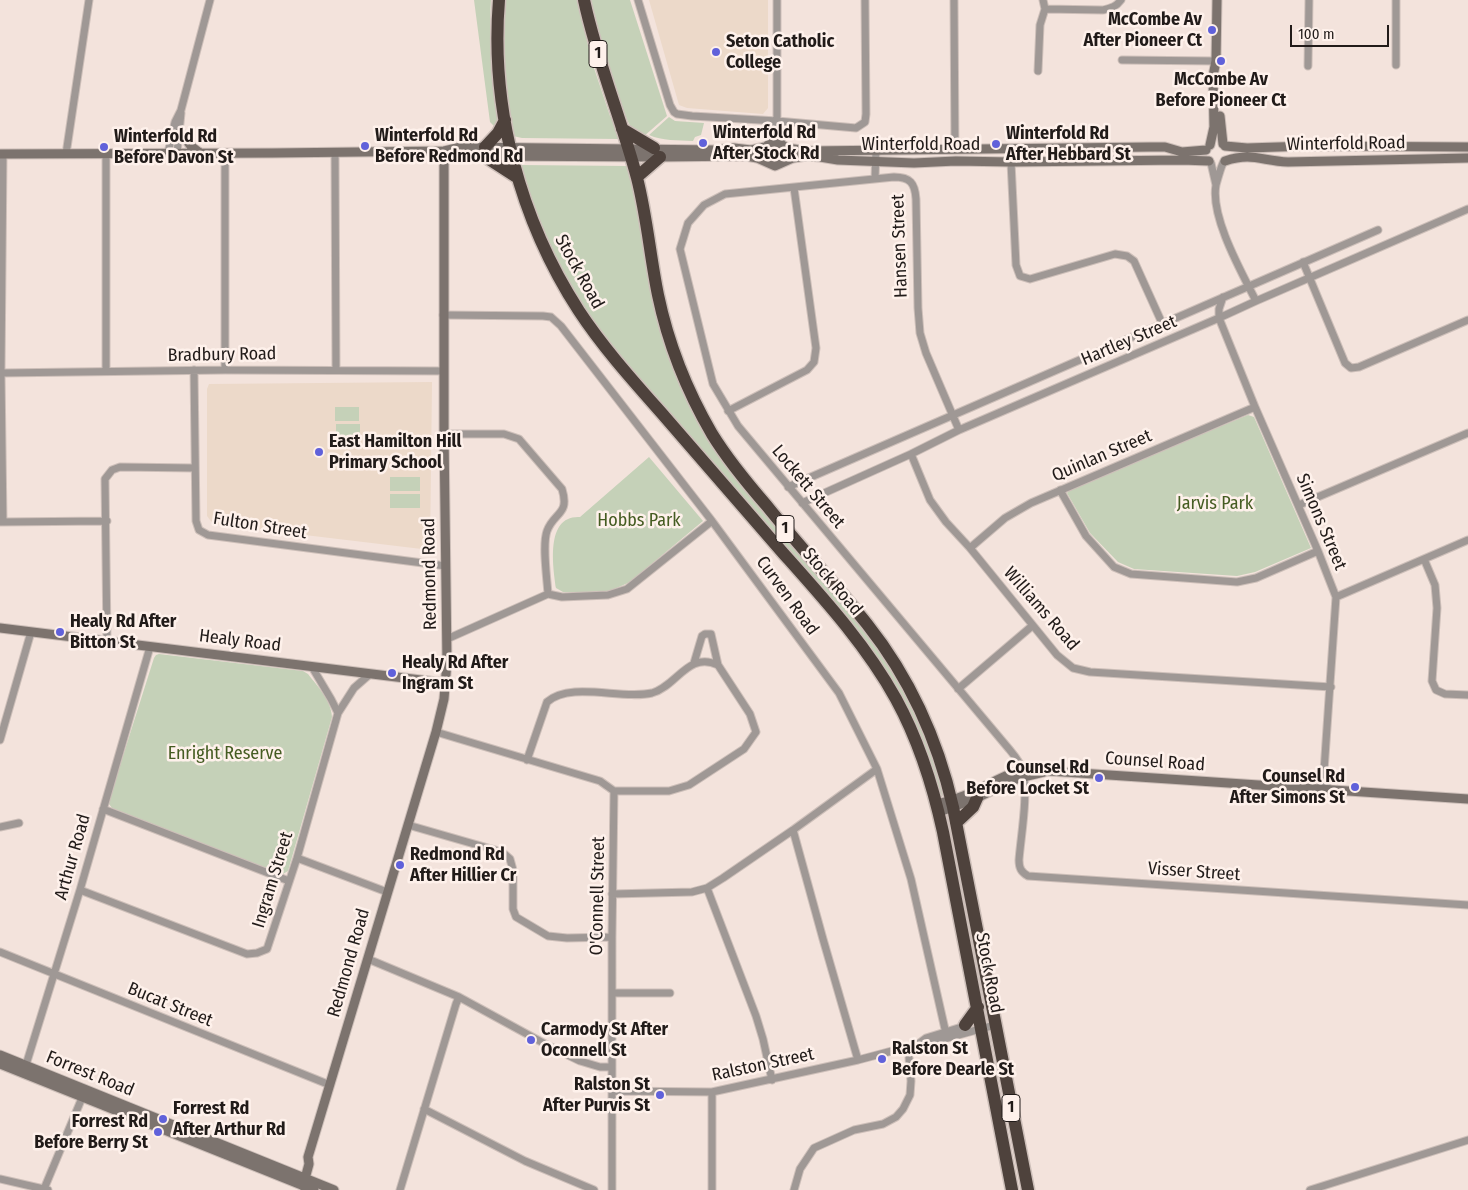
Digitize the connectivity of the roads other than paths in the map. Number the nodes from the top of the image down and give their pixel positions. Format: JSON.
{"nodes":[{"id":1,"x":89,"y":0,"type":"edge"},
{"id":2,"x":210,"y":0,"type":"edge"},
{"id":3,"x":499,"y":0,"type":"edge"},
{"id":4,"x":584,"y":0,"type":"edge"},
{"id":5,"x":638,"y":0,"type":"edge"},
{"id":6,"x":777,"y":0,"type":"edge"},
{"id":7,"x":865,"y":0,"type":"edge"},
{"id":8,"x":954,"y":0,"type":"edge"},
{"id":9,"x":1043,"y":0,"type":"edge"},
{"id":10,"x":1121,"y":0,"type":"edge"},
{"id":11,"x":1217,"y":0,"type":"edge"},
{"id":12,"x":1309,"y":0,"type":"edge"},
{"id":13,"x":1396,"y":0,"type":"edge"},
{"id":14,"x":1046,"y":9,"type":"junction"},
{"id":15,"x":1122,"y":60,"type":"dead end"},
{"id":16,"x":1216,"y":61,"type":"junction"},
{"id":17,"x":1396,"y":65,"type":"dead end"},
{"id":18,"x":1308,"y":66,"type":"dead end"},
{"id":19,"x":1038,"y":71,"type":"dead end"},
{"id":20,"x":181,"y":110,"type":"junction"},
{"id":21,"x":505,"y":120,"type":"junction"},
{"id":22,"x":777,"y":121,"type":"junction"},
{"id":23,"x":622,"y":129,"type":"junction"},
{"id":24,"x":180,"y":132,"type":"junction"},
{"id":25,"x":768,"y":145,"type":"junction"},
{"id":26,"x":1224,"y":145,"type":"junction"},
{"id":27,"x":783,"y":146,"type":"junction"},
{"id":28,"x":1208,"y":147,"type":"junction"},
{"id":29,"x":1468,"y":147,"type":"edge"},
{"id":30,"x":956,"y":148,"type":"junction"},
{"id":31,"x":876,"y":150,"type":"junction"},
{"id":32,"x":444,"y":151,"type":"junction"},
{"id":33,"x":484,"y":151,"type":"junction"},
{"id":34,"x":511,"y":151,"type":"junction"},
{"id":35,"x":172,"y":153,"type":"junction"},
{"id":36,"x":200,"y":153,"type":"junction"},
{"id":37,"x":335,"y":153,"type":"junction"},
{"id":38,"x":629,"y":153,"type":"junction"},
{"id":39,"x":657,"y":153,"type":"junction"},
{"id":40,"x":1,"y":154,"type":"edge"},
{"id":41,"x":66,"y":154,"type":"junction"},
{"id":42,"x":106,"y":154,"type":"junction"},
{"id":43,"x":225,"y":154,"type":"junction"},
{"id":44,"x":1468,"y":158,"type":"edge"},
{"id":45,"x":784,"y":161,"type":"junction"},
{"id":46,"x":767,"y":162,"type":"junction"},
{"id":47,"x":876,"y":162,"type":"junction"},
{"id":48,"x":1011,"y":162,"type":"junction"},
{"id":49,"x":1210,"y":162,"type":"junction"},
{"id":50,"x":1224,"y":162,"type":"junction"},
{"id":51,"x":637,"y":177,"type":"junction"},
{"id":52,"x":518,"y":178,"type":"junction"},
{"id":53,"x":875,"y":179,"type":"junction"},
{"id":54,"x":1216,"y":185,"type":"junction"},
{"id":55,"x":794,"y":188,"type":"junction"},
{"id":56,"x":726,"y":194,"type":"joint"},
{"id":57,"x":1468,"y":209,"type":"edge"},
{"id":58,"x":1378,"y":230,"type":"dead end"},
{"id":59,"x":1303,"y":262,"type":"junction"},
{"id":60,"x":1309,"y":278,"type":"junction"},
{"id":61,"x":1248,"y":286,"type":"junction"},
{"id":62,"x":1223,"y":297,"type":"junction"},
{"id":63,"x":1256,"y":301,"type":"junction"},
{"id":64,"x":443,"y":315,"type":"junction"},
{"id":65,"x":1220,"y":318,"type":"junction"},
{"id":66,"x":1468,"y":320,"type":"edge"},
{"id":67,"x":1162,"y":323,"type":"junction"},
{"id":68,"x":336,"y":369,"type":"junction"},
{"id":69,"x":194,"y":370,"type":"junction"},
{"id":70,"x":225,"y":370,"type":"junction"},
{"id":71,"x":106,"y":371,"type":"junction"},
{"id":72,"x":443,"y":371,"type":"junction"},
{"id":73,"x":0,"y":373,"type":"edge"},
{"id":74,"x":1255,"y":407,"type":"junction"},
{"id":75,"x":728,"y":411,"type":"junction"},
{"id":76,"x":952,"y":415,"type":"junction"},
{"id":77,"x":959,"y":430,"type":"junction"},
{"id":78,"x":1468,"y":432,"type":"edge"},
{"id":79,"x":444,"y":434,"type":"junction"},
{"id":80,"x":911,"y":454,"type":"junction"},
{"id":81,"x":195,"y":468,"type":"junction"},
{"id":82,"x":788,"y":487,"type":"junction"},
{"id":83,"x":1060,"y":490,"type":"junction"},
{"id":84,"x":802,"y":503,"type":"junction"},
{"id":85,"x":1299,"y":506,"type":"junction"},
{"id":86,"x":712,"y":520,"type":"junction"},
{"id":87,"x":107,"y":521,"type":"junction"},
{"id":88,"x":1,"y":522,"type":"edge"},
{"id":89,"x":1468,"y":540,"type":"edge"},
{"id":90,"x":970,"y":548,"type":"junction"},
{"id":91,"x":1318,"y":551,"type":"junction"},
{"id":92,"x":1424,"y":559,"type":"junction"},
{"id":93,"x":446,"y":566,"type":"junction"},
{"id":94,"x":548,"y":594,"type":"junction"},
{"id":95,"x":1336,"y":597,"type":"junction"},
{"id":96,"x":1032,"y":626,"type":"junction"},
{"id":97,"x":0,"y":628,"type":"edge"},
{"id":98,"x":32,"y":632,"type":"junction"},
{"id":99,"x":447,"y":639,"type":"junction"},
{"id":100,"x":107,"y":642,"type":"junction"},
{"id":101,"x":150,"y":647,"type":"junction"},
{"id":102,"x":694,"y":663,"type":"junction"},
{"id":103,"x":718,"y":665,"type":"junction"},
{"id":104,"x":312,"y":666,"type":"junction"},
{"id":105,"x":370,"y":674,"type":"junction"},
{"id":106,"x":446,"y":683,"type":"junction"},
{"id":107,"x":1331,"y":687,"type":"junction"},
{"id":108,"x":958,"y":689,"type":"junction"},
{"id":109,"x":1468,"y":695,"type":"edge"},
{"id":110,"x":338,"y":713,"type":"junction"},
{"id":111,"x":436,"y":732,"type":"junction"},
{"id":112,"x":0,"y":740,"type":"edge"},
{"id":113,"x":527,"y":760,"type":"junction"},
{"id":114,"x":877,"y":769,"type":"junction"},
{"id":115,"x":1023,"y":774,"type":"junction"},
{"id":116,"x":1324,"y":789,"type":"junction"},
{"id":117,"x":614,"y":791,"type":"junction"},
{"id":118,"x":977,"y":798,"type":"junction"},
{"id":119,"x":1468,"y":799,"type":"edge"},
{"id":120,"x":952,"y":804,"type":"junction"},
{"id":121,"x":938,"y":808,"type":"junction"},
{"id":122,"x":103,"y":809,"type":"junction"},
{"id":123,"x":19,"y":822,"type":"dead end"},
{"id":124,"x":956,"y":823,"type":"junction"},
{"id":125,"x":408,"y":825,"type":"junction"},
{"id":126,"x":0,"y":827,"type":"edge"},
{"id":127,"x":793,"y":830,"type":"junction"},
{"id":128,"x":296,"y":858,"type":"junction"},
{"id":129,"x":289,"y":882,"type":"junction"},
{"id":130,"x":707,"y":888,"type":"junction"},
{"id":131,"x":80,"y":890,"type":"junction"},
{"id":132,"x":387,"y":892,"type":"junction"},
{"id":133,"x":612,"y":894,"type":"junction"},
{"id":134,"x":1468,"y":906,"type":"edge"},
{"id":135,"x":612,"y":937,"type":"junction"},
{"id":136,"x":0,"y":952,"type":"edge"},
{"id":137,"x":368,"y":960,"type":"junction"},
{"id":138,"x":54,"y":974,"type":"junction"},
{"id":139,"x":670,"y":992,"type":"dead end"},
{"id":140,"x":612,"y":993,"type":"junction"},
{"id":141,"x":459,"y":997,"type":"junction"},
{"id":142,"x":978,"y":1007,"type":"junction"},
{"id":143,"x":994,"y":1022,"type":"junction"},
{"id":144,"x":965,"y":1025,"type":"junction"},
{"id":145,"x":981,"y":1025,"type":"junction"},
{"id":146,"x":946,"y":1035,"type":"junction"},
{"id":147,"x":0,"y":1055,"type":"edge"},
{"id":148,"x":909,"y":1058,"type":"dead end"},
{"id":149,"x":858,"y":1060,"type":"junction"},
{"id":150,"x":0,"y":1064,"type":"edge"},
{"id":151,"x":612,"y":1067,"type":"junction"},
{"id":152,"x":24,"y":1070,"type":"junction"},
{"id":153,"x":772,"y":1080,"type":"junction"},
{"id":154,"x":330,"y":1085,"type":"junction"},
{"id":155,"x":612,"y":1090,"type":"junction"},
{"id":156,"x":712,"y":1092,"type":"junction"},
{"id":157,"x":84,"y":1094,"type":"junction"},
{"id":158,"x":424,"y":1109,"type":"junction"},
{"id":159,"x":1468,"y":1140,"type":"edge"},
{"id":160,"x":0,"y":1178,"type":"edge"},
{"id":161,"x":300,"y":1180,"type":"junction"},
{"id":162,"x":319,"y":1188,"type":"edge"},
{"id":163,"x":46,"y":1189,"type":"edge"},
{"id":164,"x":334,"y":1190,"type":"edge"},
{"id":165,"x":400,"y":1190,"type":"edge"},
{"id":166,"x":594,"y":1190,"type":"edge"},
{"id":167,"x":612,"y":1190,"type":"edge"},
{"id":168,"x":712,"y":1190,"type":"edge"},
{"id":169,"x":794,"y":1190,"type":"edge"},
{"id":170,"x":1012,"y":1190,"type":"edge"},
{"id":171,"x":1028,"y":1190,"type":"edge"},
{"id":172,"x":1310,"y":1190,"type":"edge"}],
"edges":[{"from":1,"to":41,"type":"street"},
{"from":2,"to":20,"type":"street"},
{"from":3,"to":21,"type":"highway","name":"Stock Road","number":"1"},
{"from":4,"to":23,"type":"highway","name":"Stock Road","number":"1"},
{"from":5,"to":22,"type":"street"},
{"from":6,"to":22,"type":"street"},
{"from":7,"to":22,"type":"street"},
{"from":8,"to":30,"type":"street"},
{"from":9,"to":14,"type":"street"},
{"from":10,"to":14,"type":"street"},
{"from":11,"to":16,"type":"main road"},
{"from":12,"to":18,"type":"street"},
{"from":13,"to":17,"type":"street"},
{"from":14,"to":19,"type":"street"},
{"from":15,"to":16,"type":"street"},
{"from":16,"to":26,"type":"main road"},
{"from":16,"to":28,"type":"main road"},
{"from":20,"to":24,"type":"street"},
{"from":20,"to":35,"type":"street"},
{"from":21,"to":33,"type":"highway"},
{"from":21,"to":34,"type":"highway","name":"Stock Road","number":"1"},
{"from":22,"to":25,"type":"street"},
{"from":22,"to":27,"type":"street"},
{"from":23,"to":38,"type":"highway","name":"Stock Road","number":"1"},
{"from":23,"to":39,"type":"highway"},
{"from":24,"to":35,"type":"street"},
{"from":24,"to":36,"type":"main road"},
{"from":25,"to":27,"type":"main road"},
{"from":25,"to":39,"type":"main road"},
{"from":25,"to":46,"type":"main road"},
{"from":26,"to":28,"type":"main road"},
{"from":26,"to":29,"type":"main road","name":"Winterfold Road"},
{"from":26,"to":50,"type":"main road"},
{"from":27,"to":31,"type":"main road","name":"Winterfold Road"},
{"from":27,"to":45,"type":"main road"},
{"from":28,"to":30,"type":"main road","name":"Winterfold Road"},
{"from":28,"to":49,"type":"main road"},
{"from":30,"to":31,"type":"main road","name":"Winterfold Road"},
{"from":31,"to":47,"type":"street"},
{"from":32,"to":33,"type":"main road"},
{"from":32,"to":37,"type":"main road"},
{"from":32,"to":64,"type":"main road","name":"Redmond Road"},
{"from":33,"to":34,"type":"main road"},
{"from":33,"to":52,"type":"highway"},
{"from":34,"to":38,"type":"main road"},
{"from":34,"to":52,"type":"highway","name":"Stock Road","number":"1"},
{"from":35,"to":36,"type":"main road"},
{"from":35,"to":42,"type":"main road"},
{"from":36,"to":43,"type":"main road"},
{"from":37,"to":43,"type":"main road"},
{"from":37,"to":68,"type":"street"},
{"from":38,"to":39,"type":"main road"},
{"from":38,"to":51,"type":"highway","name":"Stock Road","number":"1"},
{"from":39,"to":46,"type":"main road"},
{"from":39,"to":51,"type":"highway"},
{"from":40,"to":41,"type":"main road"},
{"from":40,"to":73,"type":"street"},
{"from":41,"to":42,"type":"main road"},
{"from":42,"to":71,"type":"street"},
{"from":43,"to":70,"type":"street"},
{"from":44,"to":50,"type":"main road","name":"Winterfold Road"},
{"from":45,"to":46,"type":"main road"},
{"from":45,"to":47,"type":"main road","name":"Winterfold Road"},
{"from":47,"to":48,"type":"main road","name":"Winterfold Road"},
{"from":47,"to":53,"type":"street"},
{"from":48,"to":49,"type":"main road","name":"Winterfold Road"},
{"from":48,"to":67,"type":"street"},
{"from":49,"to":50,"type":"main road"},
{"from":49,"to":54,"type":"street"},
{"from":50,"to":54,"type":"street"},
{"from":51,"to":120,"type":"highway","name":"Stock Road","number":"1"},
{"from":52,"to":121,"type":"highway","name":"Stock Road","number":"1"},
{"from":53,"to":55,"type":"street","name":"Hansen Street"},
{"from":53,"to":76,"type":"street","name":"Hansen Street"},
{"from":54,"to":61,"type":"street"},
{"from":55,"to":56,"type":"street","name":"Hansen Street"},
{"from":55,"to":75,"type":"street"},
{"from":56,"to":75,"type":"street","name":"Lockett Street"},
{"from":57,"to":60,"type":"street","name":"Hartley Street"},
{"from":58,"to":59,"type":"street","name":"Hartley Street"},
{"from":59,"to":60,"type":"street"},
{"from":59,"to":61,"type":"street","name":"Hartley Street"},
{"from":60,"to":63,"type":"street","name":"Hartley Street"},
{"from":60,"to":66,"type":"street"},
{"from":61,"to":62,"type":"street","name":"Hartley Street"},
{"from":61,"to":63,"type":"street"},
{"from":62,"to":65,"type":"street","name":"Simons Street"},
{"from":62,"to":67,"type":"street","name":"Hartley Street"},
{"from":63,"to":65,"type":"street","name":"Hartley Street"},
{"from":64,"to":72,"type":"main road","name":"Redmond Road"},
{"from":64,"to":86,"type":"street","name":"Curven Road"},
{"from":65,"to":74,"type":"street","name":"Simons Street"},
{"from":65,"to":77,"type":"street","name":"Hartley Street"},
{"from":67,"to":76,"type":"street","name":"Hartley Street"},
{"from":68,"to":70,"type":"street","name":"Bradbury Road"},
{"from":68,"to":72,"type":"street","name":"Bradbury Road"},
{"from":69,"to":70,"type":"street","name":"Bradbury Road"},
{"from":69,"to":71,"type":"street","name":"Bradbury Road"},
{"from":69,"to":81,"type":"street","name":"Fulton Street"},
{"from":71,"to":73,"type":"street","name":"Bradbury Road"},
{"from":72,"to":79,"type":"main road","name":"Redmond Road"},
{"from":73,"to":88,"type":"street"},
{"from":74,"to":83,"type":"street","name":"Quinlan Street"},
{"from":74,"to":85,"type":"street","name":"Simons Street"},
{"from":75,"to":82,"type":"street","name":"Lockett Street"},
{"from":76,"to":77,"type":"street","name":"Hansen Street"},
{"from":76,"to":82,"type":"street","name":"Hartley Street"},
{"from":77,"to":80,"type":"street","name":"Hartley Street"},
{"from":78,"to":85,"type":"street"},
{"from":79,"to":93,"type":"main road","name":"Redmond Road"},
{"from":79,"to":94,"type":"street"},
{"from":80,"to":84,"type":"street","name":"Hartley Street"},
{"from":80,"to":90,"type":"street","name":"Williams Road"},
{"from":81,"to":87,"type":"street"},
{"from":81,"to":93,"type":"street","name":"Fulton Street"},
{"from":82,"to":84,"type":"street","name":"Lockett Street"},
{"from":83,"to":90,"type":"street","name":"Quinlan Street"},
{"from":83,"to":91,"type":"street"},
{"from":84,"to":108,"type":"street","name":"Lockett Street"},
{"from":85,"to":91,"type":"street","name":"Simons Street"},
{"from":86,"to":94,"type":"street"},
{"from":86,"to":114,"type":"street","name":"Curven Road"},
{"from":87,"to":88,"type":"street"},
{"from":87,"to":100,"type":"street"},
{"from":89,"to":92,"type":"street"},
{"from":90,"to":96,"type":"street","name":"Williams Road"},
{"from":91,"to":95,"type":"street","name":"Simons Street"},
{"from":92,"to":95,"type":"street"},
{"from":92,"to":109,"type":"street"},
{"from":93,"to":99,"type":"main road","name":"Redmond Road"},
{"from":94,"to":99,"type":"street"},
{"from":95,"to":107,"type":"street","name":"Simons Street"},
{"from":96,"to":107,"type":"street","name":"Williams Road"},
{"from":96,"to":108,"type":"street"},
{"from":97,"to":98,"type":"main road","name":"Healy Road"},
{"from":98,"to":100,"type":"main road","name":"Healy Road"},
{"from":98,"to":112,"type":"street"},
{"from":99,"to":106,"type":"main road","name":"Redmond Road"},
{"from":100,"to":101,"type":"main road","name":"Healy Road"},
{"from":101,"to":104,"type":"main road","name":"Healy Road"},
{"from":101,"to":122,"type":"street","name":"Arthur Road"},
{"from":102,"to":103,"type":"street"},
{"from":102,"to":103,"type":"street"},
{"from":102,"to":113,"type":"street"},
{"from":103,"to":117,"type":"street"},
{"from":104,"to":105,"type":"main road","name":"Healy Road"},
{"from":104,"to":110,"type":"street"},
{"from":105,"to":106,"type":"main road","name":"Healy Road"},
{"from":105,"to":110,"type":"street","name":"Ingram Street"},
{"from":106,"to":111,"type":"main road","name":"Redmond Road"},
{"from":107,"to":116,"type":"street","name":"Simons Street"},
{"from":108,"to":115,"type":"street","name":"Lockett Street"},
{"from":110,"to":128,"type":"street","name":"Ingram Street"},
{"from":111,"to":113,"type":"street"},
{"from":111,"to":125,"type":"main road","name":"Redmond Road"},
{"from":113,"to":117,"type":"street"},
{"from":114,"to":127,"type":"street"},
{"from":114,"to":146,"type":"street","name":"Curven Road"},
{"from":115,"to":116,"type":"main road","name":"Counsel Road"},
{"from":115,"to":118,"type":"main road","name":"Counsel Road"},
{"from":115,"to":120,"type":"main road","name":"Counsel Road"},
{"from":115,"to":134,"type":"street","name":"Visser Street"},
{"from":116,"to":119,"type":"main road","name":"Counsel Road"},
{"from":117,"to":133,"type":"street","name":"O'Connell Street"},
{"from":118,"to":120,"type":"main road","name":"Counsel Road"},
{"from":118,"to":124,"type":"highway"},
{"from":120,"to":121,"type":"main road","name":"Counsel Road"},
{"from":120,"to":124,"type":"highway","name":"Stock Road","number":"1"},
{"from":121,"to":142,"type":"highway","name":"Stock Road","number":"1"},
{"from":122,"to":129,"type":"street"},
{"from":122,"to":131,"type":"street","name":"Arthur Road"},
{"from":123,"to":126,"type":"street"},
{"from":124,"to":143,"type":"highway","name":"Stock Road","number":"1"},
{"from":125,"to":132,"type":"main road","name":"Redmond Road"},
{"from":125,"to":135,"type":"street"},
{"from":127,"to":130,"type":"street"},
{"from":127,"to":149,"type":"street"},
{"from":128,"to":129,"type":"street","name":"Ingram Street"},
{"from":128,"to":132,"type":"street"},
{"from":129,"to":131,"type":"street","name":"Ingram Street"},
{"from":130,"to":133,"type":"street"},
{"from":130,"to":153,"type":"street"},
{"from":131,"to":138,"type":"street","name":"Arthur Road"},
{"from":132,"to":137,"type":"main road","name":"Redmond Road"},
{"from":133,"to":135,"type":"street","name":"O'Connell Street"},
{"from":135,"to":140,"type":"street","name":"O'Connell Street"},
{"from":136,"to":138,"type":"street","name":"Bucat Street"},
{"from":137,"to":141,"type":"street"},
{"from":137,"to":154,"type":"main road","name":"Redmond Road"},
{"from":138,"to":152,"type":"street","name":"Arthur Road"},
{"from":138,"to":154,"type":"street","name":"Bucat Street"},
{"from":139,"to":140,"type":"street"},
{"from":140,"to":151,"type":"street","name":"O'Connell Street"},
{"from":141,"to":151,"type":"street"},
{"from":141,"to":158,"type":"street"},
{"from":142,"to":144,"type":"highway"},
{"from":142,"to":145,"type":"highway","name":"Stock Road","number":"1"},
{"from":143,"to":145,"type":"street","name":"Ralston Street"},
{"from":143,"to":171,"type":"highway","name":"Stock Road","number":"1"},
{"from":144,"to":145,"type":"street","name":"Ralston Street"},
{"from":144,"to":146,"type":"street","name":"Ralston Street"},
{"from":145,"to":146,"type":"street","name":"Ralston Street"},
{"from":145,"to":170,"type":"highway","name":"Stock Road","number":"1"},
{"from":146,"to":149,"type":"street","name":"Ralston Street"},
{"from":147,"to":152,"type":"main road","name":"Forrest Road"},
{"from":148,"to":169,"type":"street"},
{"from":149,"to":153,"type":"street","name":"Ralston Street"},
{"from":150,"to":152,"type":"main road","name":"Forrest Road"},
{"from":151,"to":155,"type":"street","name":"O'Connell Street"},
{"from":152,"to":157,"type":"main road","name":"Forrest Road"},
{"from":153,"to":156,"type":"street","name":"Ralston Street"},
{"from":154,"to":161,"type":"main road","name":"Redmond Road"},
{"from":155,"to":156,"type":"street","name":"Ralston Street"},
{"from":155,"to":167,"type":"street","name":"O'Connell Street"},
{"from":156,"to":168,"type":"street"},
{"from":157,"to":161,"type":"main road","name":"Forrest Road"},
{"from":157,"to":163,"type":"street"},
{"from":158,"to":165,"type":"street"},
{"from":158,"to":166,"type":"street"},
{"from":159,"to":172,"type":"street"},
{"from":160,"to":163,"type":"street"},
{"from":161,"to":162,"type":"main road","name":"Forrest Road"},
{"from":162,"to":164,"type":"main road","name":"Forrest Road"}]}
